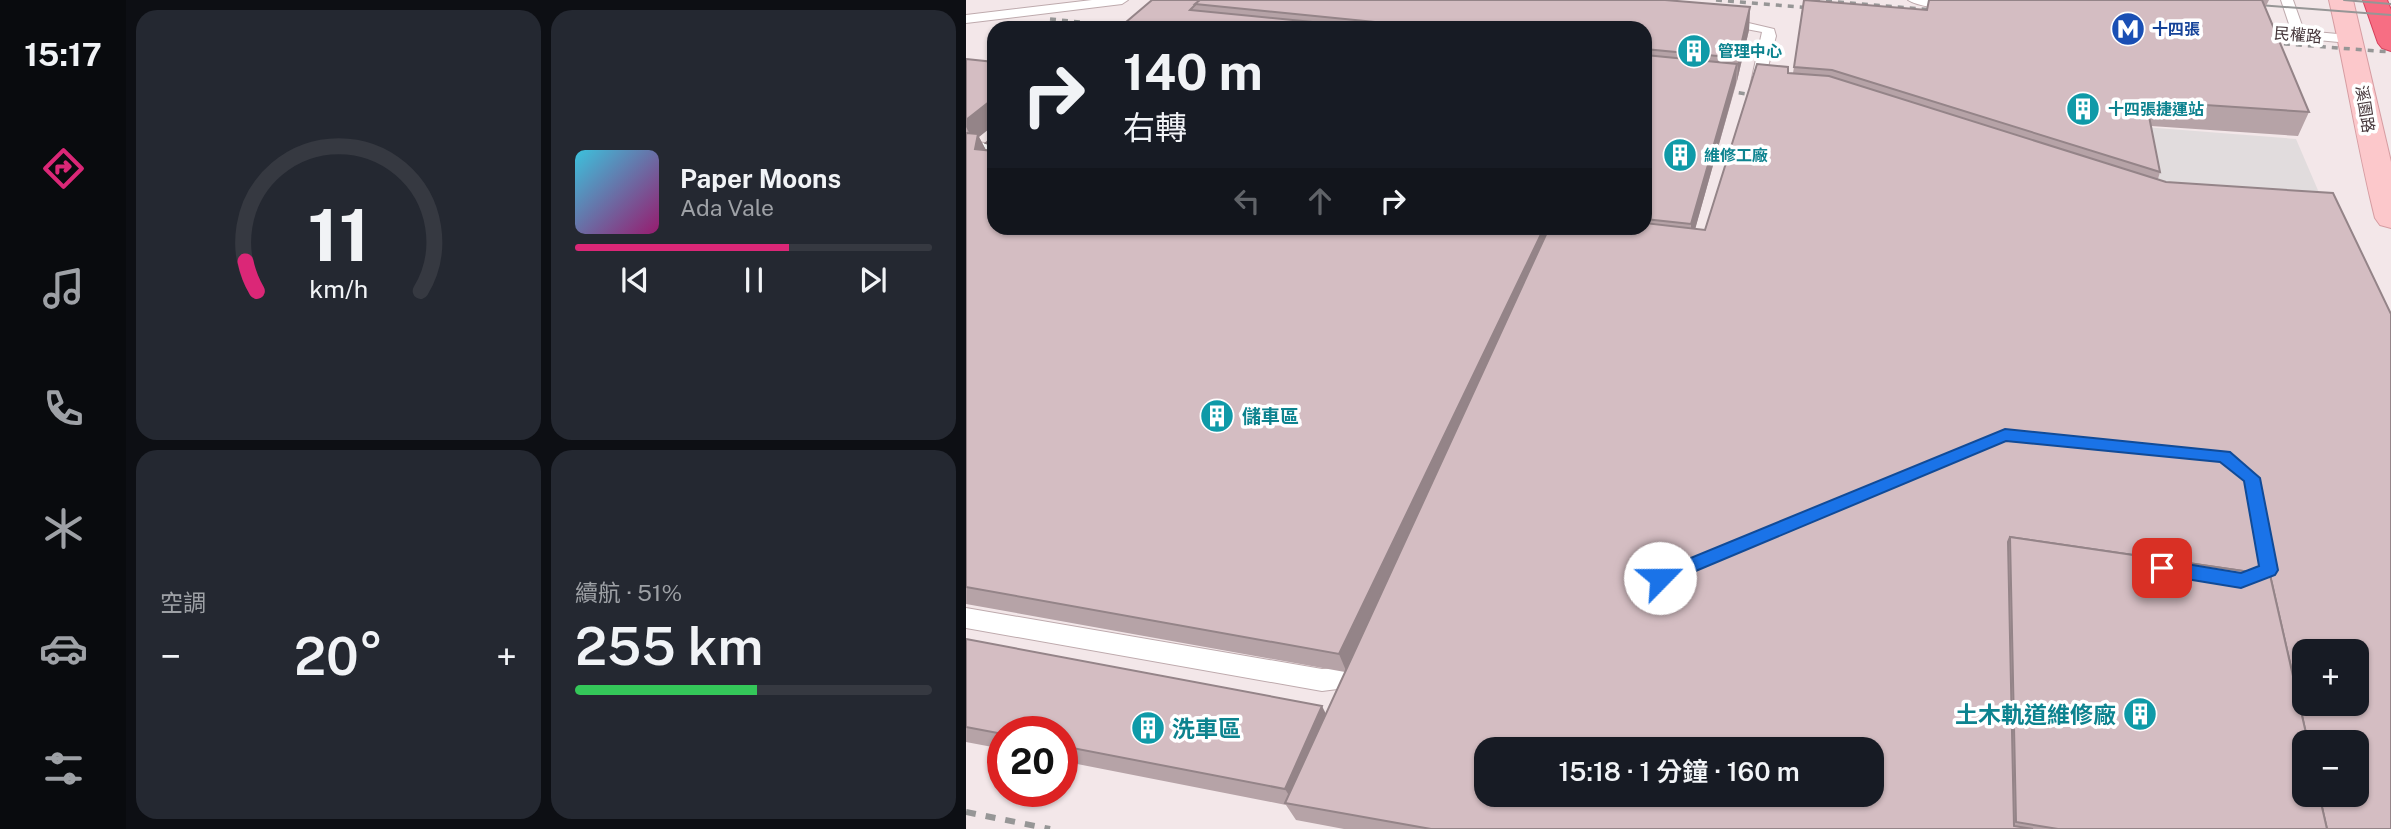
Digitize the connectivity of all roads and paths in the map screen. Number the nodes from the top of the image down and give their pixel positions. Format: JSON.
{"nodes":[{"id":1,"x":1122,"y":0,"type":"edge"},
{"id":2,"x":1914,"y":0,"type":"edge"},
{"id":3,"x":2287,"y":0,"type":"edge"},
{"id":4,"x":2341,"y":0,"type":"edge"},
{"id":5,"x":2353,"y":0,"type":"edge"},
{"id":6,"x":2375,"y":0,"type":"edge"},
{"id":7,"x":1964,"y":5,"type":"edge"},
{"id":8,"x":966,"y":19,"type":"edge"},
{"id":9,"x":1707,"y":19,"type":"edge"},
{"id":10,"x":2232,"y":29,"type":"edge"},
{"id":11,"x":2299,"y":35,"type":"junction"},
{"id":12,"x":2348,"y":39,"type":"junction"},
{"id":13,"x":2391,"y":43,"type":"edge"},
{"id":14,"x":2360,"y":77,"type":"junction"},
{"id":15,"x":1753,"y":102,"type":"edge"},
{"id":16,"x":966,"y":145,"type":"edge"},
{"id":17,"x":987,"y":148,"type":"edge"},
{"id":18,"x":2391,"y":218,"type":"edge"},
{"id":19,"x":966,"y":618,"type":"edge"},
{"id":20,"x":1392,"y":672,"type":"edge"}],
"edges":[{"from":1,"to":8,"type":"lane"},
{"from":2,"to":7,"type":"lane"},
{"from":3,"to":11,"type":"lane"},
{"from":4,"to":12,"type":"street","name":"溪園路"},
{"from":5,"to":14,"type":"lane"},
{"from":6,"to":13,"type":"highway"},
{"from":9,"to":15,"type":"lane"},
{"from":10,"to":11,"type":"lane","name":"民權路"},
{"from":11,"to":12,"type":"lane","name":"民權路"},
{"from":12,"to":14,"type":"street","name":"溪園路"},
{"from":14,"to":18,"type":"street","name":"溪園路"},
{"from":16,"to":17,"type":"lane"},
{"from":19,"to":20,"type":"lane"}]}
